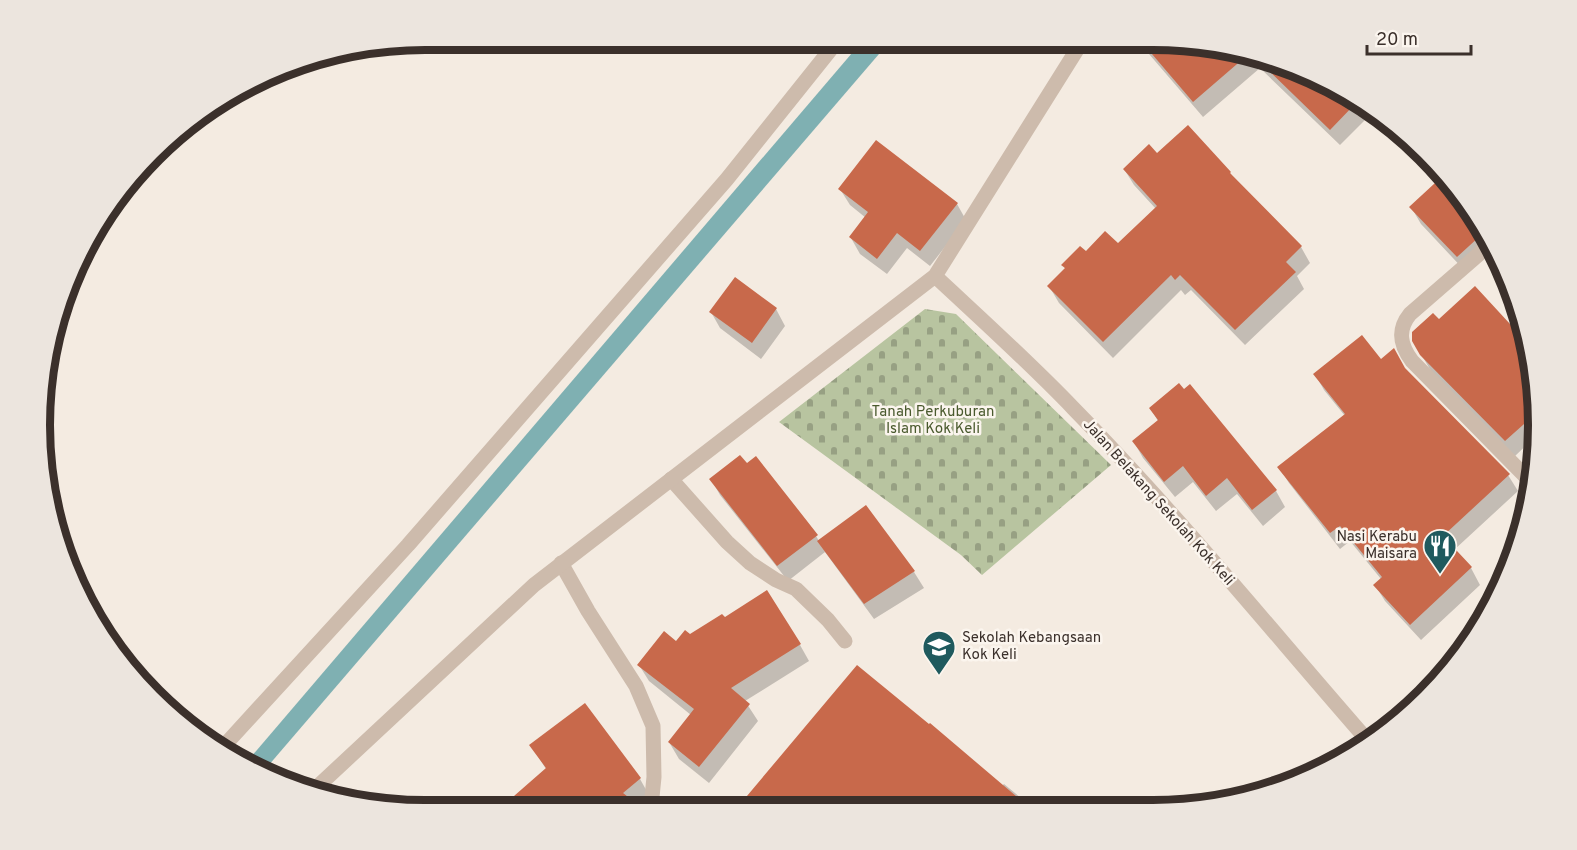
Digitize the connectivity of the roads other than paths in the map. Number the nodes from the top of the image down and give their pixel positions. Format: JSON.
{"nodes":[{"id":1,"x":830,"y":50,"type":"edge"},
{"id":2,"x":1077,"y":50,"type":"edge"},
{"id":3,"x":1483,"y":249,"type":"edge"},
{"id":4,"x":934,"y":276,"type":"junction"},
{"id":5,"x":1524,"y":475,"type":"edge"},
{"id":6,"x":671,"y":479,"type":"junction"},
{"id":7,"x":561,"y":563,"type":"junction"},
{"id":8,"x":845,"y":641,"type":"dead end"},
{"id":9,"x":1363,"y":735,"type":"edge"},
{"id":10,"x":226,"y":743,"type":"edge"},
{"id":11,"x":319,"y":785,"type":"edge"},
{"id":12,"x":652,"y":800,"type":"edge"}],
"edges":[{"from":1,"to":10,"type":"street"},
{"from":2,"to":4,"type":"street"},
{"from":3,"to":5,"type":"street"},
{"from":4,"to":6,"type":"street"},
{"from":4,"to":9,"type":"street","name":"Jalan Belakang Sekolah Kok Keli"},
{"from":6,"to":7,"type":"street"},
{"from":6,"to":8,"type":"street"},
{"from":7,"to":11,"type":"street"},
{"from":7,"to":12,"type":"street"}]}
